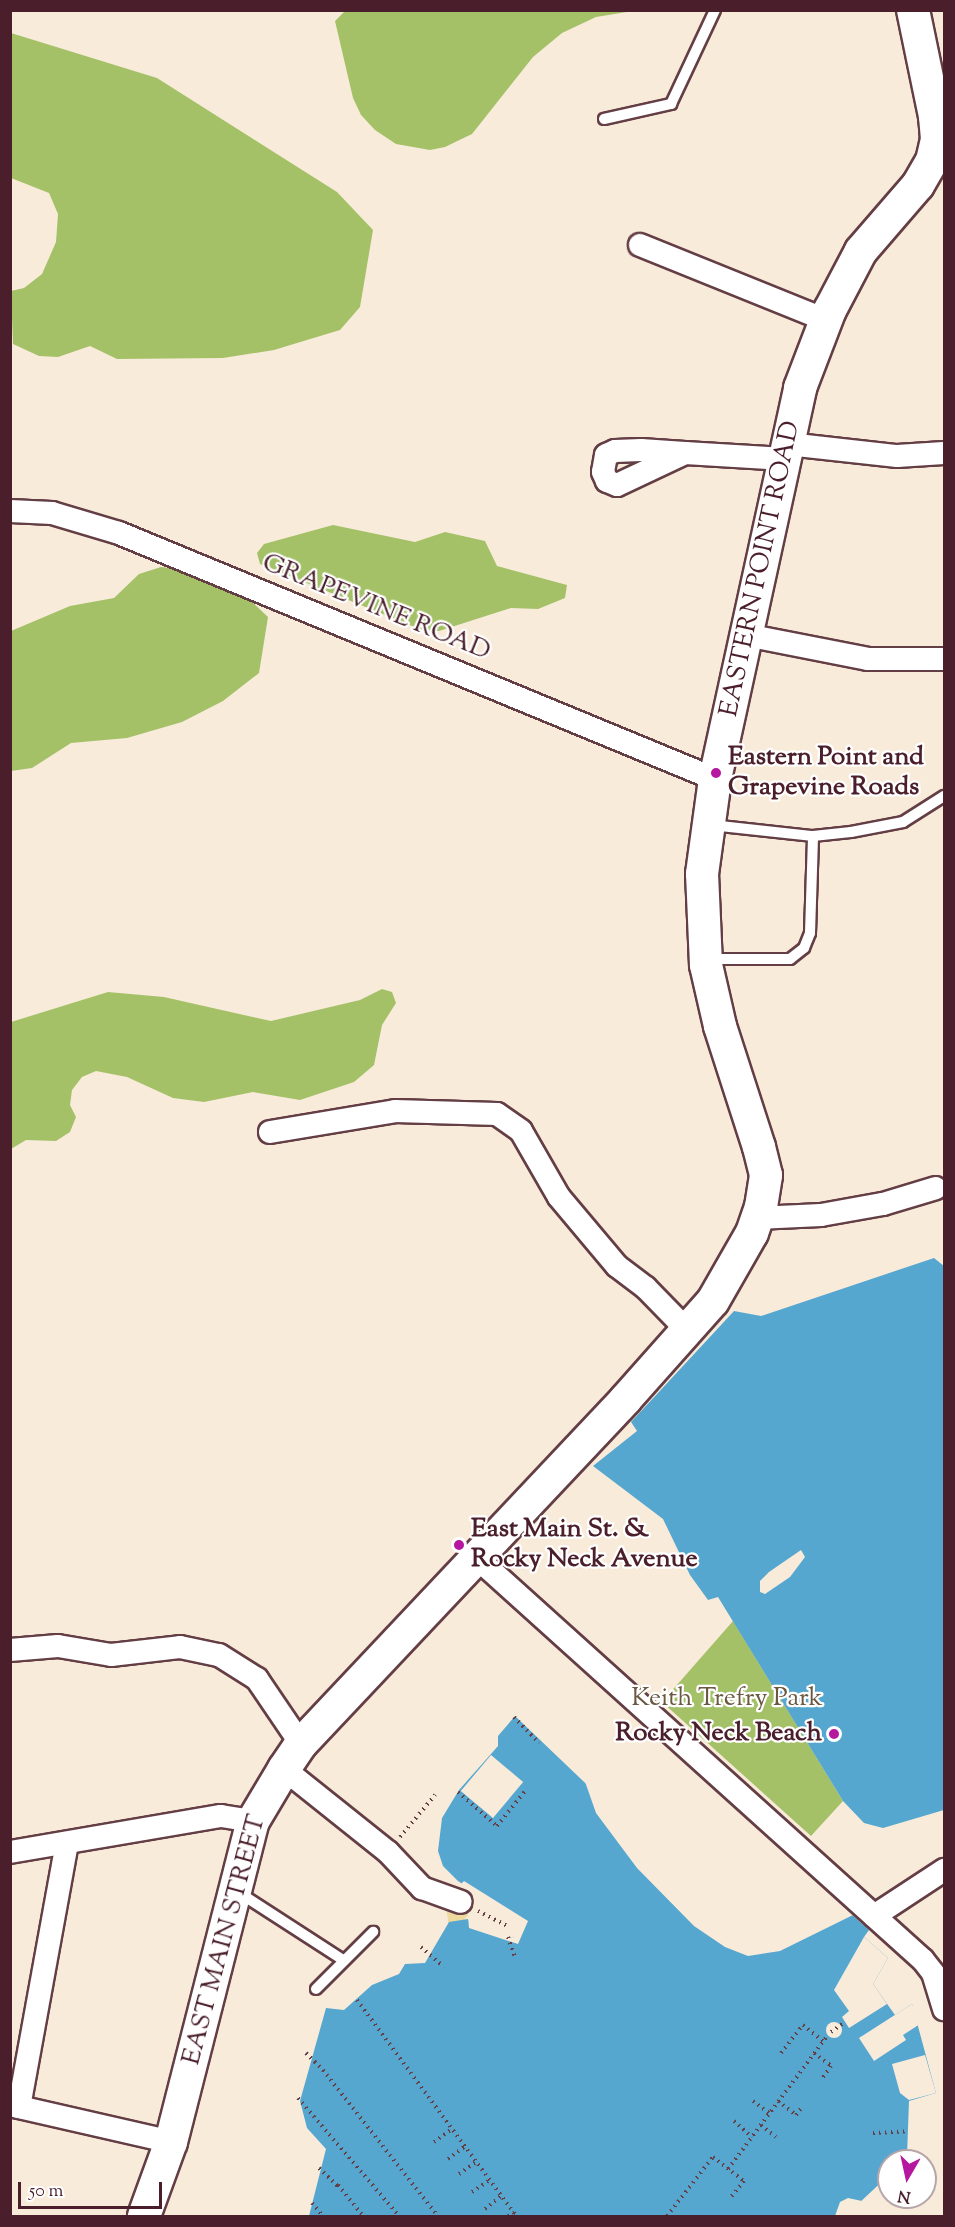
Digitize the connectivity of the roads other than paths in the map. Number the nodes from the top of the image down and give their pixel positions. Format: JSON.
{"nodes":[{"id":1,"x":715,"y":10,"type":"edge"},
{"id":2,"x":912,"y":10,"type":"edge"},
{"id":3,"x":604,"y":119,"type":"dead end"},
{"id":4,"x":940,"y":134,"type":"edge"},
{"id":5,"x":640,"y":245,"type":"dead end"},
{"id":6,"x":826,"y":320,"type":"junction"},
{"id":7,"x":786,"y":452,"type":"junction"},
{"id":8,"x":685,"y":453,"type":"dead end"},
{"id":9,"x":945,"y":453,"type":"edge"},
{"id":10,"x":10,"y":512,"type":"edge"},
{"id":11,"x":746,"y":635,"type":"junction"},
{"id":12,"x":945,"y":659,"type":"edge"},
{"id":13,"x":715,"y":779,"type":"junction"},
{"id":14,"x":945,"y":796,"type":"edge"},
{"id":15,"x":709,"y":824,"type":"junction"},
{"id":16,"x":813,"y":836,"type":"junction"},
{"id":17,"x":705,"y":959,"type":"junction"},
{"id":18,"x":270,"y":1132,"type":"dead end"},
{"id":19,"x":936,"y":1188,"type":"dead end"},
{"id":20,"x":757,"y":1218,"type":"junction"},
{"id":21,"x":687,"y":1330,"type":"junction"},
{"id":22,"x":477,"y":1558,"type":"junction"},
{"id":23,"x":10,"y":1650,"type":"edge"},
{"id":24,"x":293,"y":1757,"type":"junction"},
{"id":25,"x":253,"y":1821,"type":"junction"},
{"id":26,"x":67,"y":1843,"type":"junction"},
{"id":27,"x":10,"y":1852,"type":"edge"},
{"id":28,"x":945,"y":1870,"type":"edge"},
{"id":29,"x":235,"y":1890,"type":"junction"},
{"id":30,"x":461,"y":1902,"type":"road end"},
{"id":31,"x":874,"y":1916,"type":"junction"},
{"id":32,"x":373,"y":1932,"type":"dead end"},
{"id":33,"x":343,"y":1960,"type":"junction"},
{"id":34,"x":923,"y":1960,"type":"junction"},
{"id":35,"x":945,"y":1978,"type":"edge"},
{"id":36,"x":316,"y":1989,"type":"dead end"},
{"id":37,"x":945,"y":2009,"type":"edge"},
{"id":38,"x":15,"y":2106,"type":"edge"},
{"id":39,"x":171,"y":2142,"type":"junction"},
{"id":40,"x":144,"y":2217,"type":"edge"}],
"edges":[{"from":1,"to":3,"type":"lane"},
{"from":2,"to":4,"type":"main road","name":"EASTERN POINT ROAD"},
{"from":4,"to":6,"type":"main road","name":"EASTERN POINT ROAD"},
{"from":5,"to":6,"type":"street"},
{"from":6,"to":7,"type":"main road","name":"EASTERN POINT ROAD"},
{"from":7,"to":8,"type":"street"},
{"from":7,"to":9,"type":"street"},
{"from":7,"to":11,"type":"main road","name":"EASTERN POINT ROAD"},
{"from":10,"to":13,"type":"street","name":"GRAPEVINE ROAD"},
{"from":11,"to":12,"type":"street"},
{"from":11,"to":13,"type":"main road","name":"EASTERN POINT ROAD"},
{"from":13,"to":15,"type":"main road","name":"EASTERN POINT ROAD"},
{"from":14,"to":16,"type":"lane"},
{"from":15,"to":16,"type":"lane"},
{"from":15,"to":17,"type":"main road","name":"EASTERN POINT ROAD"},
{"from":16,"to":17,"type":"lane"},
{"from":17,"to":20,"type":"main road","name":"EASTERN POINT ROAD"},
{"from":18,"to":21,"type":"street"},
{"from":19,"to":20,"type":"street"},
{"from":20,"to":21,"type":"main road","name":"EASTERN POINT ROAD"},
{"from":21,"to":22,"type":"main road","name":"EASTERN POINT ROAD"},
{"from":22,"to":24,"type":"main road","name":"EAST MAIN STREET"},
{"from":22,"to":31,"type":"street"},
{"from":23,"to":24,"type":"street"},
{"from":24,"to":25,"type":"main road","name":"EAST MAIN STREET"},
{"from":24,"to":30,"type":"street"},
{"from":25,"to":26,"type":"street"},
{"from":25,"to":29,"type":"main road","name":"EAST MAIN STREET"},
{"from":26,"to":27,"type":"street"},
{"from":26,"to":38,"type":"street"},
{"from":28,"to":31,"type":"street"},
{"from":29,"to":33,"type":"lane"},
{"from":29,"to":39,"type":"main road","name":"EAST MAIN STREET"},
{"from":31,"to":34,"type":"street"},
{"from":32,"to":33,"type":"lane"},
{"from":33,"to":36,"type":"lane"},
{"from":34,"to":35,"type":"street"},
{"from":34,"to":37,"type":"street"},
{"from":38,"to":39,"type":"street"},
{"from":39,"to":40,"type":"main road","name":"EAST MAIN STREET"}]}
